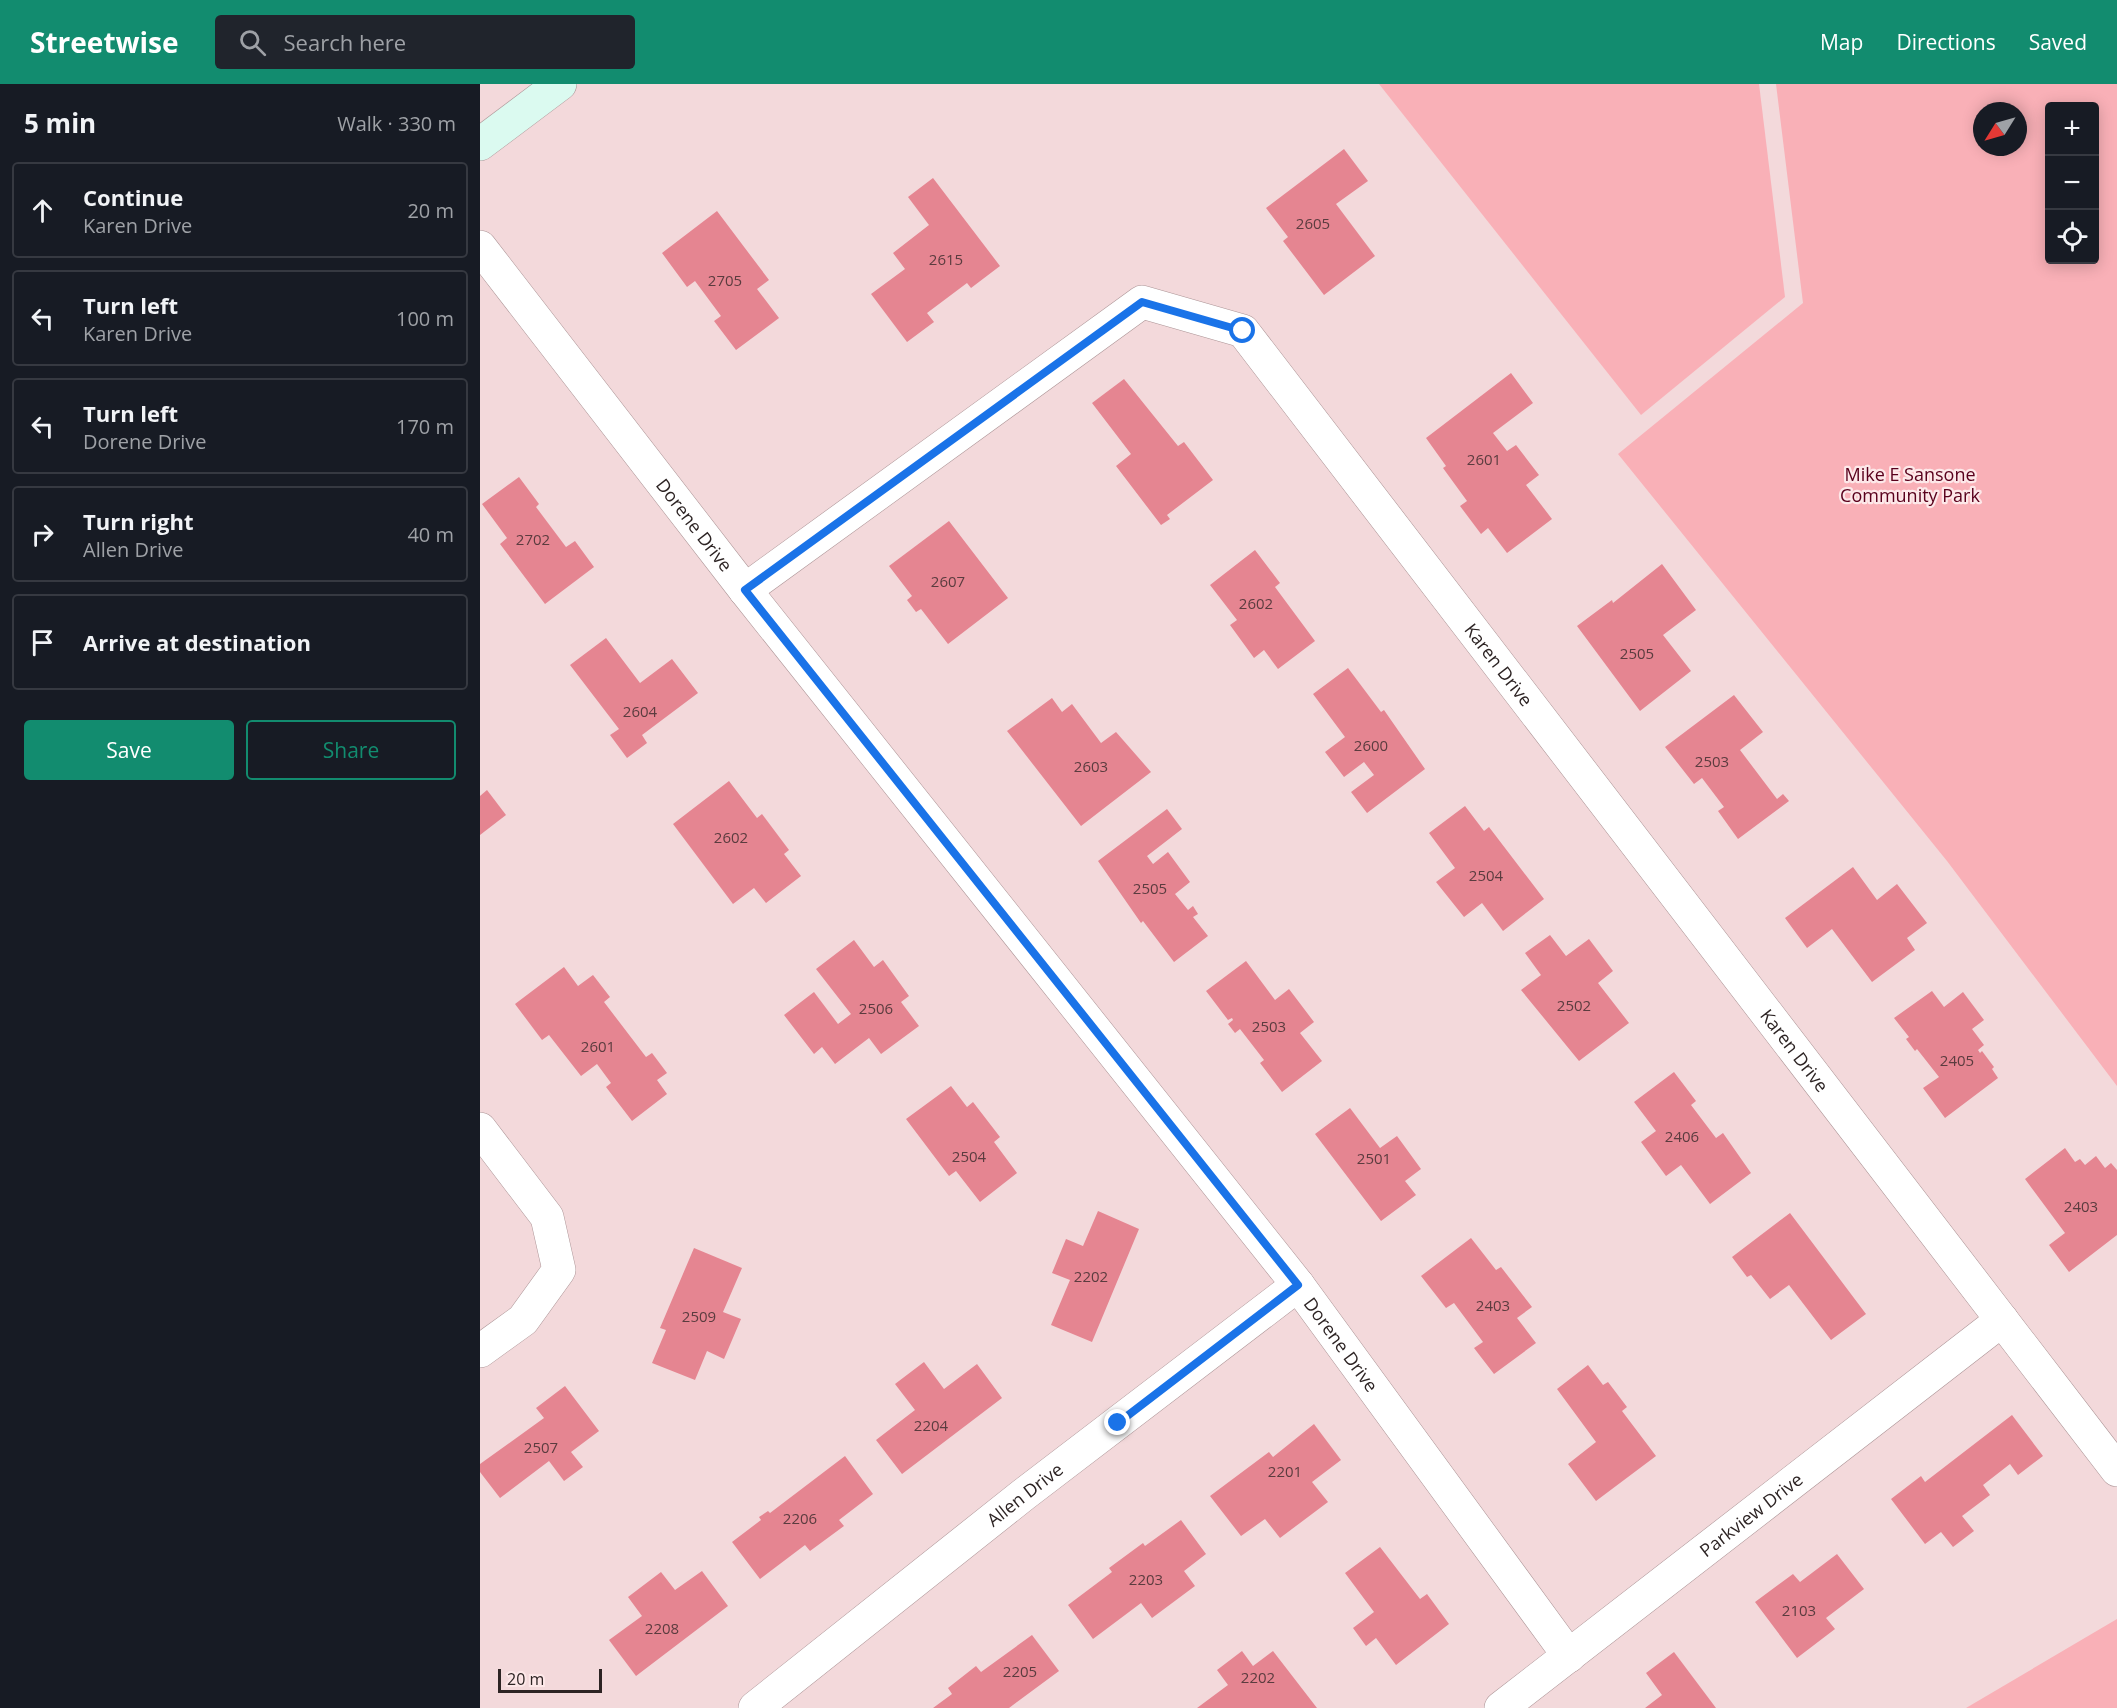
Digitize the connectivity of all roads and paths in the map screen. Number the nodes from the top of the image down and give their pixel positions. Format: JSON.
{"nodes":[{"id":1,"x":560,"y":84,"type":"edge"},
{"id":2,"x":480,"y":144,"type":"edge"},
{"id":3,"x":480,"y":247,"type":"edge"},
{"id":4,"x":745,"y":590,"type":"junction"},
{"id":5,"x":480,"y":1129,"type":"edge"},
{"id":6,"x":1298,"y":1285,"type":"junction"},
{"id":7,"x":2002,"y":1320,"type":"junction"},
{"id":8,"x":480,"y":1351,"type":"edge"},
{"id":9,"x":2117,"y":1470,"type":"edge"},
{"id":10,"x":1569,"y":1656,"type":"junction"},
{"id":11,"x":755,"y":1708,"type":"edge"},
{"id":12,"x":1501,"y":1708,"type":"edge"}],
"edges":[{"from":1,"to":2,"type":"street"},
{"from":3,"to":4,"type":"street","name":"Dorene Drive"},
{"from":4,"to":6,"type":"street","name":"Dorene Drive"},
{"from":4,"to":7,"type":"street","name":"Karen Drive"},
{"from":5,"to":8,"type":"street"},
{"from":6,"to":10,"type":"street","name":"Dorene Drive"},
{"from":6,"to":11,"type":"street","name":"Allen Drive"},
{"from":7,"to":9,"type":"street","name":"Karen Drive"},
{"from":7,"to":10,"type":"street","name":"Parkview Drive"},
{"from":10,"to":12,"type":"street","name":"Parkview Drive"}]}
